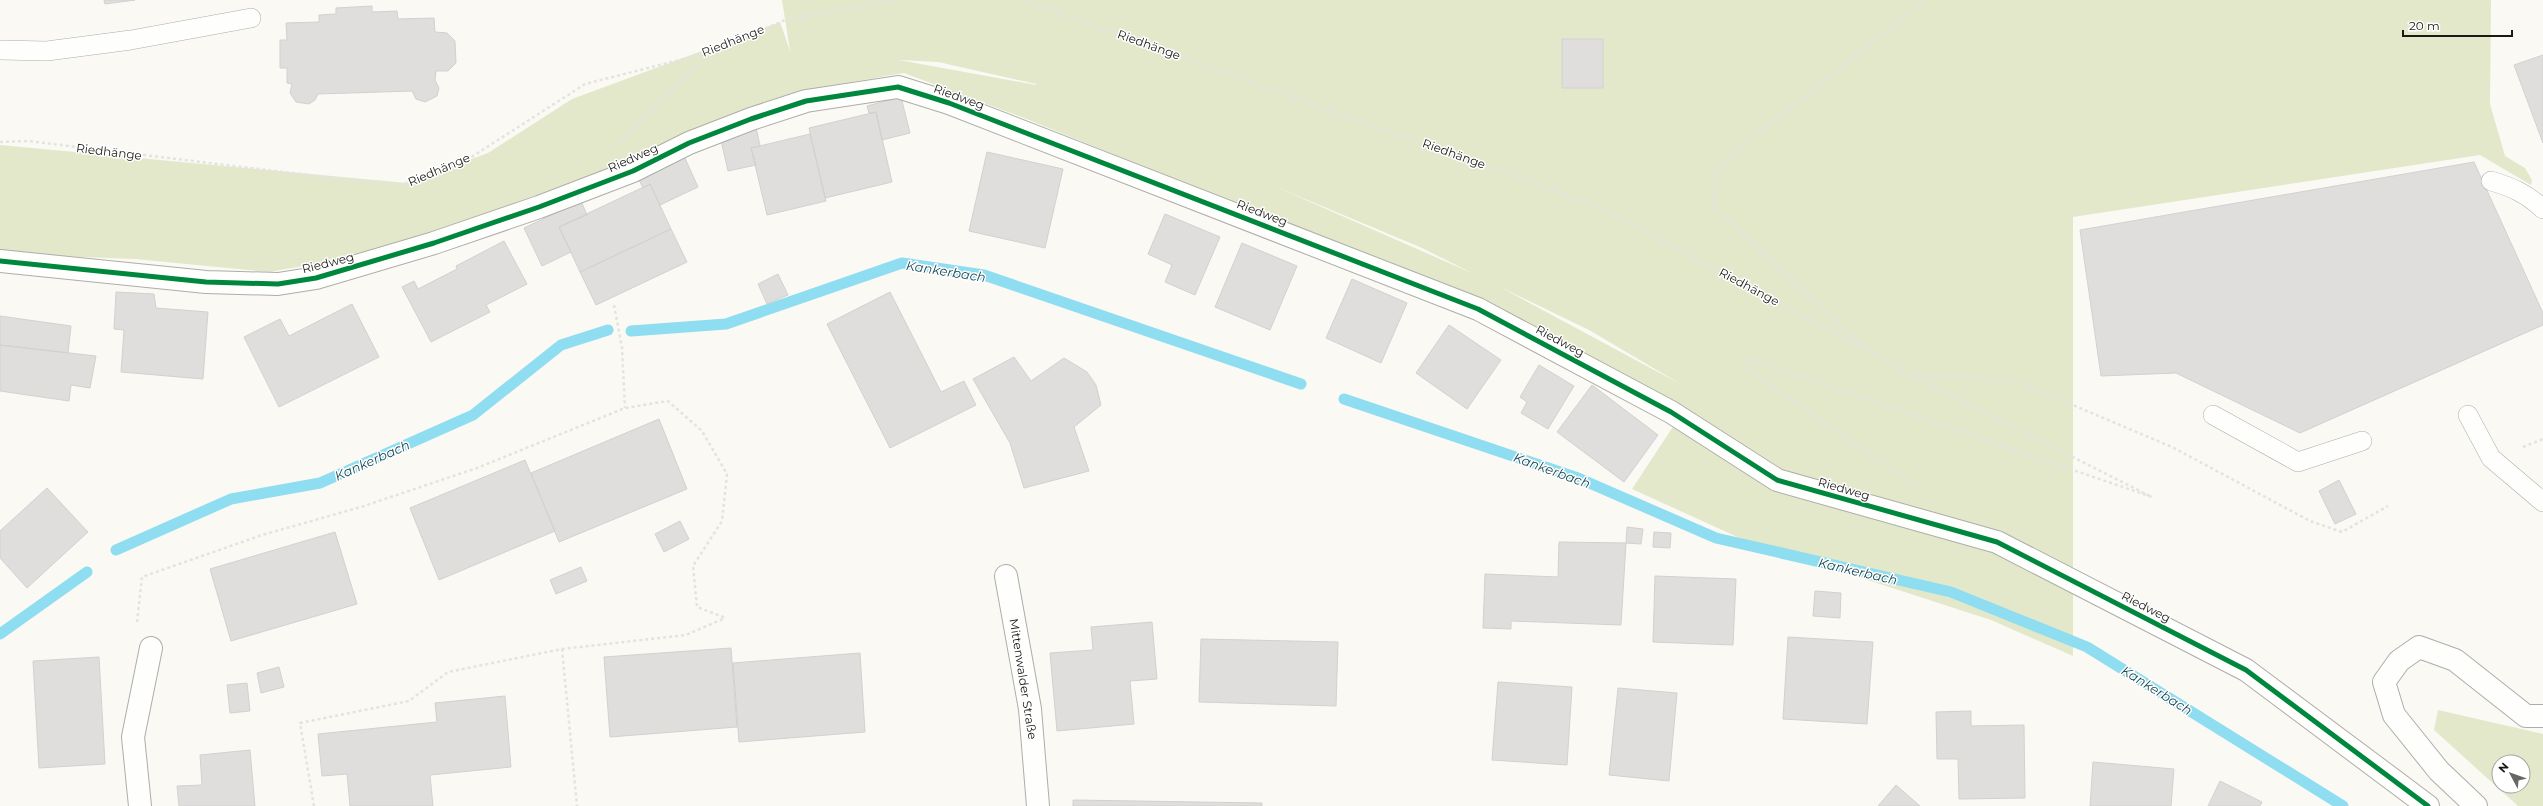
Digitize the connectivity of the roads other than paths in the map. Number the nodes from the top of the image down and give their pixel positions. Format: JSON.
{"nodes":[{"id":1,"x":251,"y":18,"type":"dead end"},
{"id":2,"x":0,"y":50,"type":"edge"},
{"id":3,"x":2491,"y":181,"type":"dead end"},
{"id":4,"x":2543,"y":209,"type":"edge"},
{"id":5,"x":0,"y":261,"type":"edge"},
{"id":6,"x":2213,"y":415,"type":"dead end"},
{"id":7,"x":2468,"y":415,"type":"dead end"},
{"id":8,"x":2362,"y":441,"type":"dead end"},
{"id":9,"x":2543,"y":502,"type":"edge"},
{"id":10,"x":1006,"y":576,"type":"dead end"},
{"id":11,"x":151,"y":648,"type":"dead end"},
{"id":12,"x":2543,"y":716,"type":"edge"},
{"id":13,"x":140,"y":806,"type":"edge"},
{"id":14,"x":1038,"y":806,"type":"edge"},
{"id":15,"x":2428,"y":806,"type":"edge"},
{"id":16,"x":2476,"y":806,"type":"edge"}],
"edges":[{"from":1,"to":2,"type":"lane"},
{"from":3,"to":4,"type":"lane"},
{"from":5,"to":15,"type":"street","name":"Riedweg"},
{"from":6,"to":8,"type":"lane"},
{"from":7,"to":9,"type":"lane"},
{"from":10,"to":14,"type":"street","name":"Mittenwalder Straße"},
{"from":11,"to":13,"type":"street"},
{"from":12,"to":16,"type":"street"}]}
